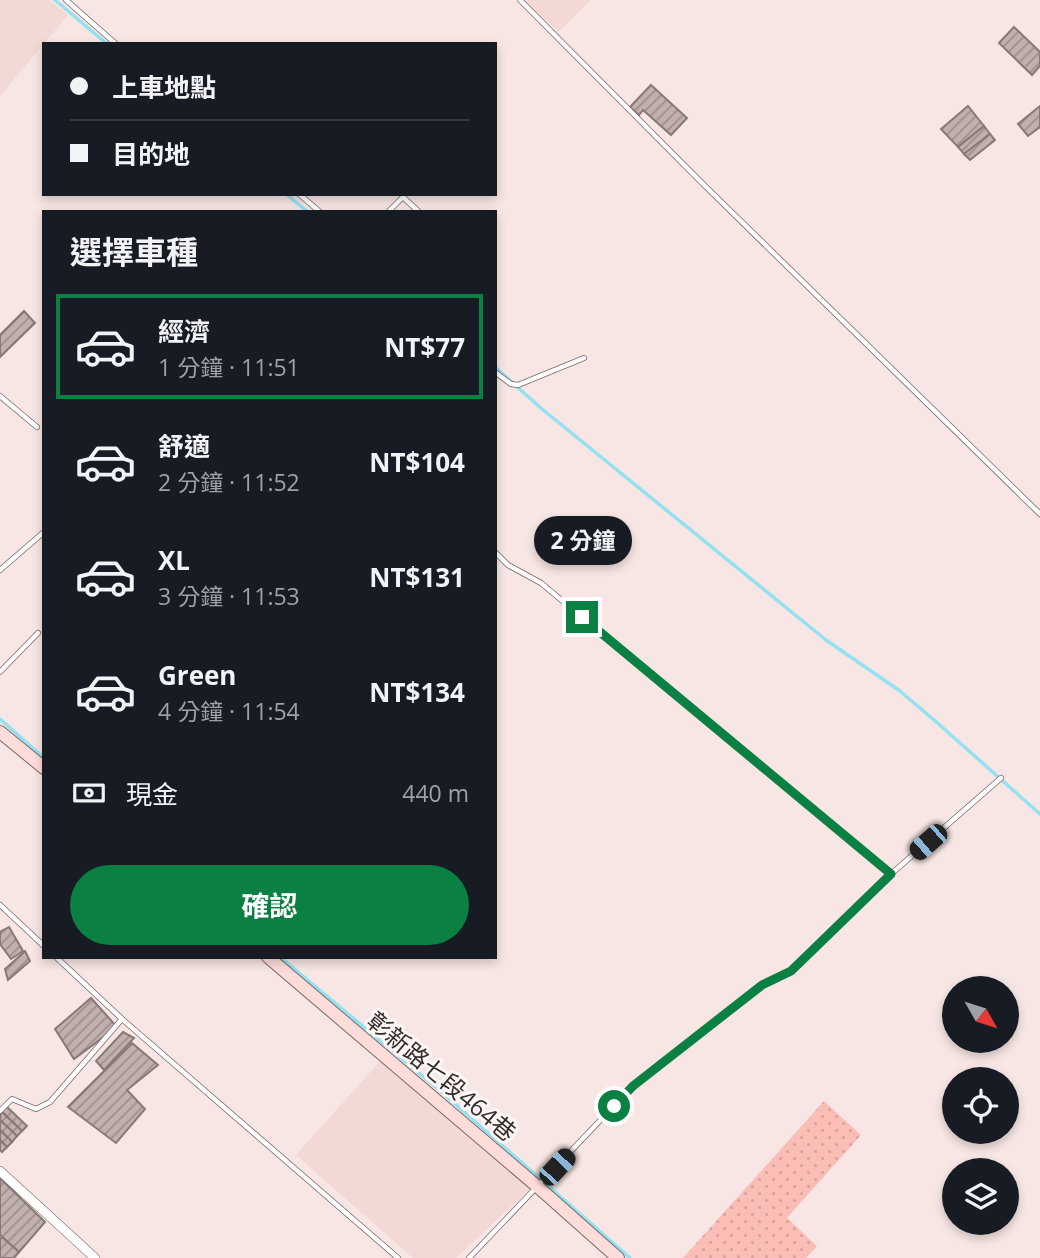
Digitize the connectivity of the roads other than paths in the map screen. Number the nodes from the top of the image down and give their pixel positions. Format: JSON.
{"nodes":[{"id":1,"x":66,"y":0,"type":"edge"},
{"id":2,"x":520,"y":0,"type":"edge"},
{"id":3,"x":114,"y":42,"type":"edge"},
{"id":4,"x":301,"y":196,"type":"edge"},
{"id":5,"x":318,"y":210,"type":"edge"},
{"id":6,"x":389,"y":210,"type":"edge"},
{"id":7,"x":417,"y":210,"type":"edge"},
{"id":8,"x":584,"y":359,"type":"dead end"},
{"id":9,"x":497,"y":374,"type":"edge"},
{"id":10,"x":0,"y":396,"type":"edge"},
{"id":11,"x":37,"y":427,"type":"dead end"},
{"id":12,"x":1040,"y":514,"type":"edge"},
{"id":13,"x":42,"y":533,"type":"edge"},
{"id":14,"x":497,"y":554,"type":"edge"},
{"id":15,"x":0,"y":570,"type":"edge"},
{"id":16,"x":38,"y":633,"type":"dead end"},
{"id":17,"x":0,"y":672,"type":"edge"},
{"id":18,"x":0,"y":732,"type":"edge"},
{"id":19,"x":42,"y":766,"type":"edge"},
{"id":20,"x":1001,"y":778,"type":"dead end"},
{"id":21,"x":891,"y":874,"type":"junction"},
{"id":22,"x":0,"y":905,"type":"edge"},
{"id":23,"x":42,"y":944,"type":"edge"},
{"id":24,"x":58,"y":959,"type":"edge"},
{"id":25,"x":270,"y":959,"type":"edge"},
{"id":26,"x":122,"y":1019,"type":"junction"},
{"id":27,"x":0,"y":1111,"type":"edge"},
{"id":28,"x":0,"y":1171,"type":"edge"},
{"id":29,"x":538,"y":1186,"type":"junction"},
{"id":30,"x":95,"y":1258,"type":"edge"},
{"id":31,"x":398,"y":1258,"type":"edge"},
{"id":32,"x":469,"y":1258,"type":"edge"},
{"id":33,"x":618,"y":1258,"type":"edge"}],
"edges":[{"from":1,"to":3,"type":"lane"},
{"from":2,"to":12,"type":"lane"},
{"from":4,"to":5,"type":"lane"},
{"from":6,"to":7,"type":"lane"},
{"from":8,"to":9,"type":"lane"},
{"from":10,"to":11,"type":"lane"},
{"from":13,"to":15,"type":"lane"},
{"from":14,"to":21,"type":"lane"},
{"from":16,"to":17,"type":"lane"},
{"from":18,"to":19,"type":"street"},
{"from":20,"to":21,"type":"lane"},
{"from":21,"to":29,"type":"lane"},
{"from":22,"to":23,"type":"lane"},
{"from":24,"to":26,"type":"lane"},
{"from":25,"to":29,"type":"street","name":"彰新路七段464巷"},
{"from":26,"to":27,"type":"lane"},
{"from":26,"to":31,"type":"lane"},
{"from":28,"to":30,"type":"street"},
{"from":29,"to":32,"type":"lane"},
{"from":29,"to":33,"type":"street","name":"彰新路七段464巷"}]}
